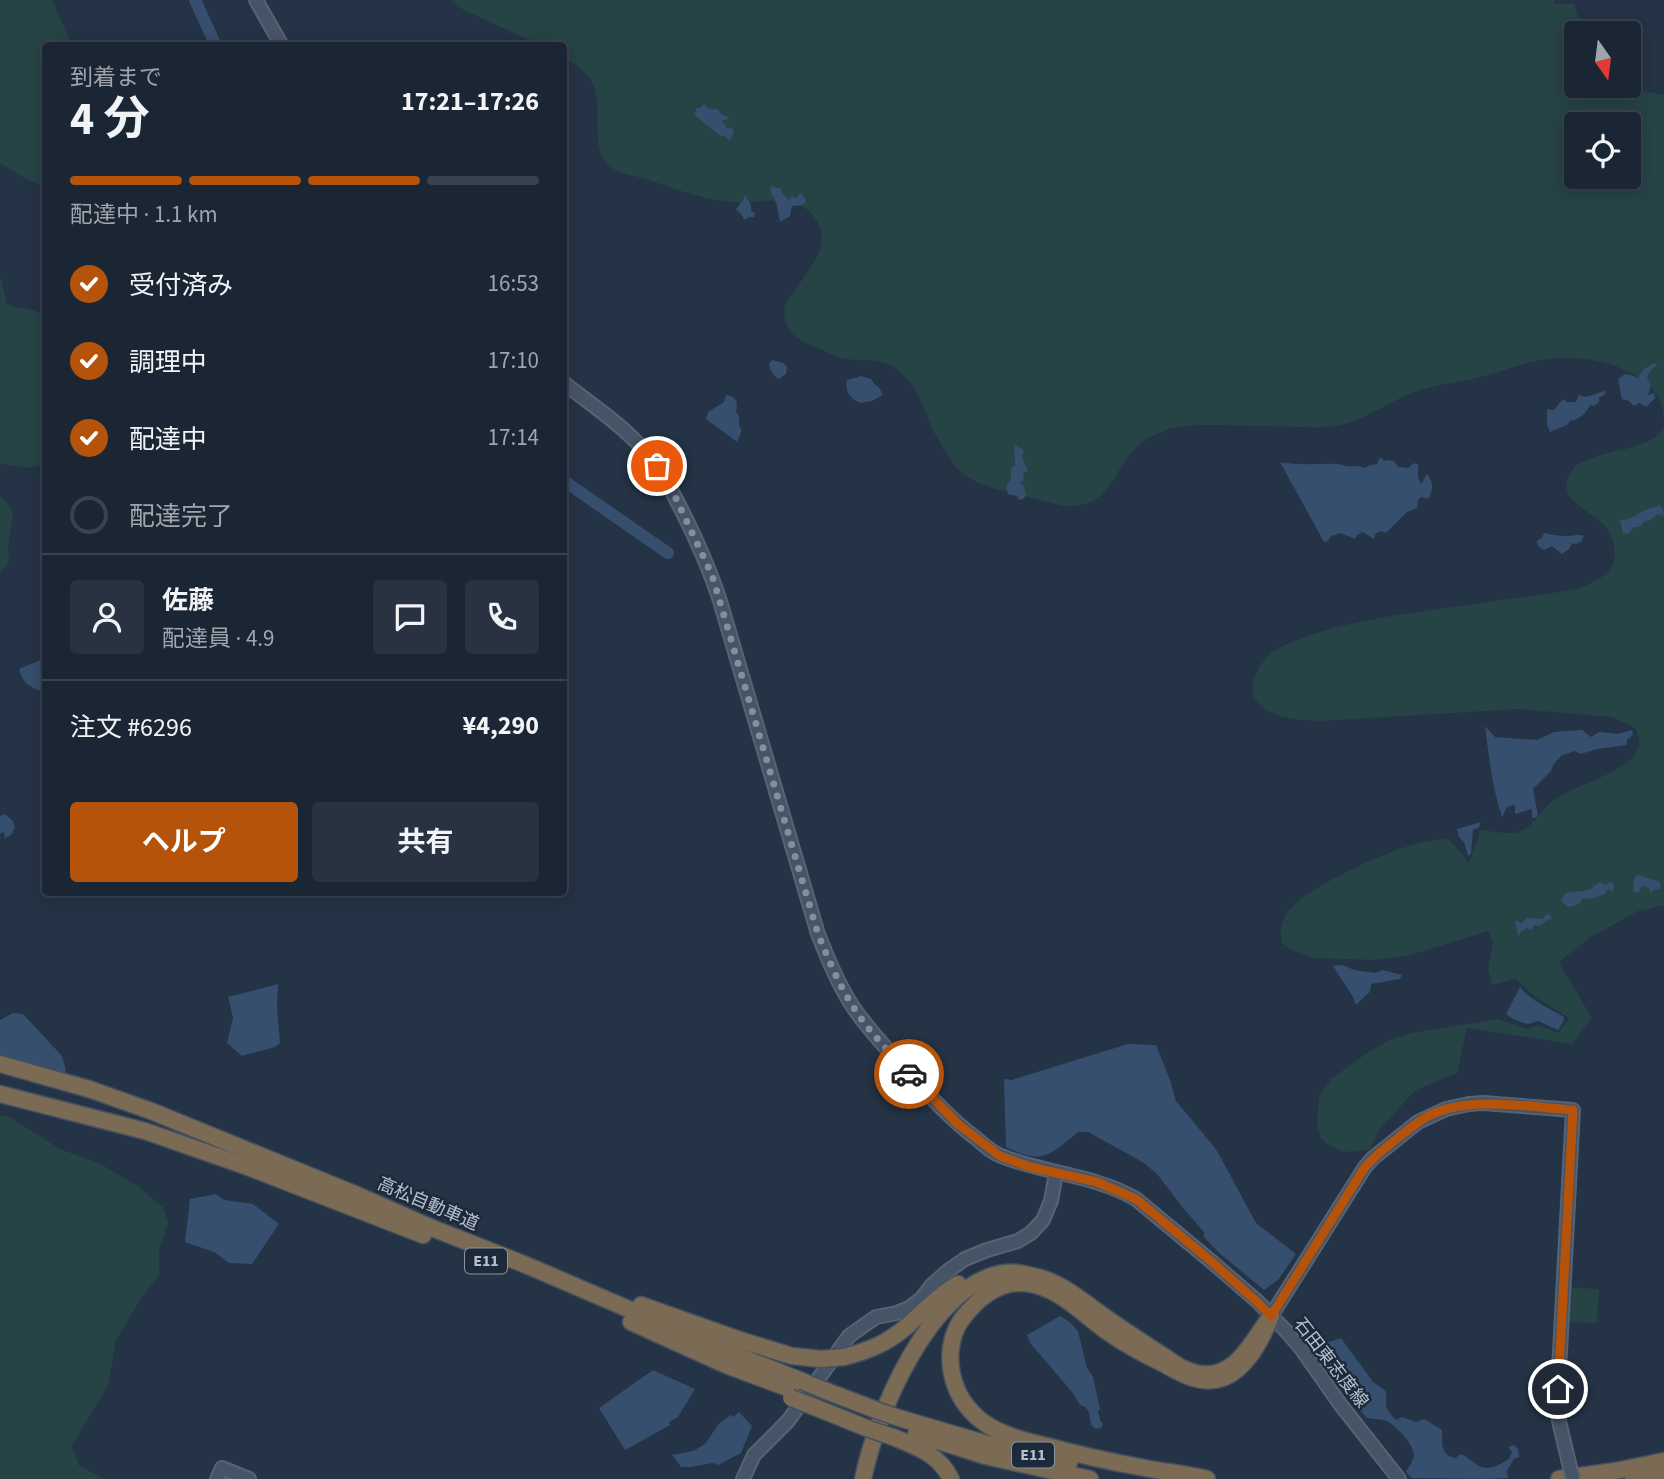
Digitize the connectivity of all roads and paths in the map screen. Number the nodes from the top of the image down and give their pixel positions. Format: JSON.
{"nodes":[{"id":1,"x":256,"y":0,"type":"edge"},
{"id":2,"x":280,"y":42,"type":"edge"},
{"id":3,"x":567,"y":385,"type":"edge"},
{"id":4,"x":0,"y":1064,"type":"edge"},
{"id":5,"x":0,"y":1094,"type":"edge"},
{"id":6,"x":1056,"y":1173,"type":"junction"},
{"id":7,"x":353,"y":1200,"type":"junction"},
{"id":8,"x":1007,"y":1278,"type":"junction"},
{"id":9,"x":626,"y":1310,"type":"junction"},
{"id":10,"x":1271,"y":1316,"type":"junction"},
{"id":11,"x":660,"y":1323,"type":"junction"},
{"id":12,"x":796,"y":1390,"type":"junction"},
{"id":13,"x":896,"y":1427,"type":"junction"},
{"id":14,"x":1664,"y":1461,"type":"edge"},
{"id":15,"x":1664,"y":1473,"type":"edge"},
{"id":16,"x":217,"y":1479,"type":"edge"},
{"id":17,"x":249,"y":1479,"type":"edge"},
{"id":18,"x":743,"y":1479,"type":"edge"},
{"id":19,"x":863,"y":1479,"type":"edge"},
{"id":20,"x":870,"y":1479,"type":"edge"},
{"id":21,"x":951,"y":1479,"type":"edge"},
{"id":22,"x":1090,"y":1479,"type":"edge"},
{"id":23,"x":1170,"y":1479,"type":"edge"},
{"id":24,"x":1207,"y":1479,"type":"edge"},
{"id":25,"x":1399,"y":1479,"type":"edge"},
{"id":26,"x":1559,"y":1479,"type":"edge"},
{"id":27,"x":1573,"y":1479,"type":"edge"},
{"id":28,"x":1633,"y":1479,"type":"edge"}],
"edges":[{"from":1,"to":2,"type":"main road"},
{"from":3,"to":6,"type":"main road","name":"石田東志度線"},
{"from":4,"to":7,"type":"highway","name":"高松自動車道","number":"E11"},
{"from":5,"to":7,"type":"highway","name":"高松自動車道","number":"E11"},
{"from":6,"to":10,"type":"main road","name":"石田東志度線"},
{"from":6,"to":18,"type":"main road"},
{"from":7,"to":9,"type":"highway","name":"高松自動車道","number":"E11"},
{"from":7,"to":9,"type":"highway","name":"高松自動車道","number":"E11"},
{"from":8,"to":10,"type":"highway"},
{"from":8,"to":11,"type":"highway","bridge":true},
{"from":8,"to":19,"type":"highway"},
{"from":8,"to":20,"type":"highway"},
{"from":8,"to":24,"type":"highway"},
{"from":9,"to":11,"type":"highway"},
{"from":9,"to":11,"type":"highway","name":"高松自動車道","number":"E11"},
{"from":10,"to":25,"type":"main road","name":"石田東志度線"},
{"from":10,"to":27,"type":"main road","bridge":true},
{"from":11,"to":12,"type":"highway","name":"高松自動車道","number":"E11"},
{"from":11,"to":12,"type":"highway","name":"高松自動車道","number":"E11"},
{"from":12,"to":13,"type":"highway","name":"高松自動車道","number":"E11","bridge":true},
{"from":13,"to":21,"type":"highway"},
{"from":13,"to":22,"type":"highway","number":"E11"},
{"from":13,"to":23,"type":"highway","number":"E11"},
{"from":14,"to":26,"type":"highway"},
{"from":15,"to":28,"type":"highway"},
{"from":16,"to":17,"type":"main road"}]}
